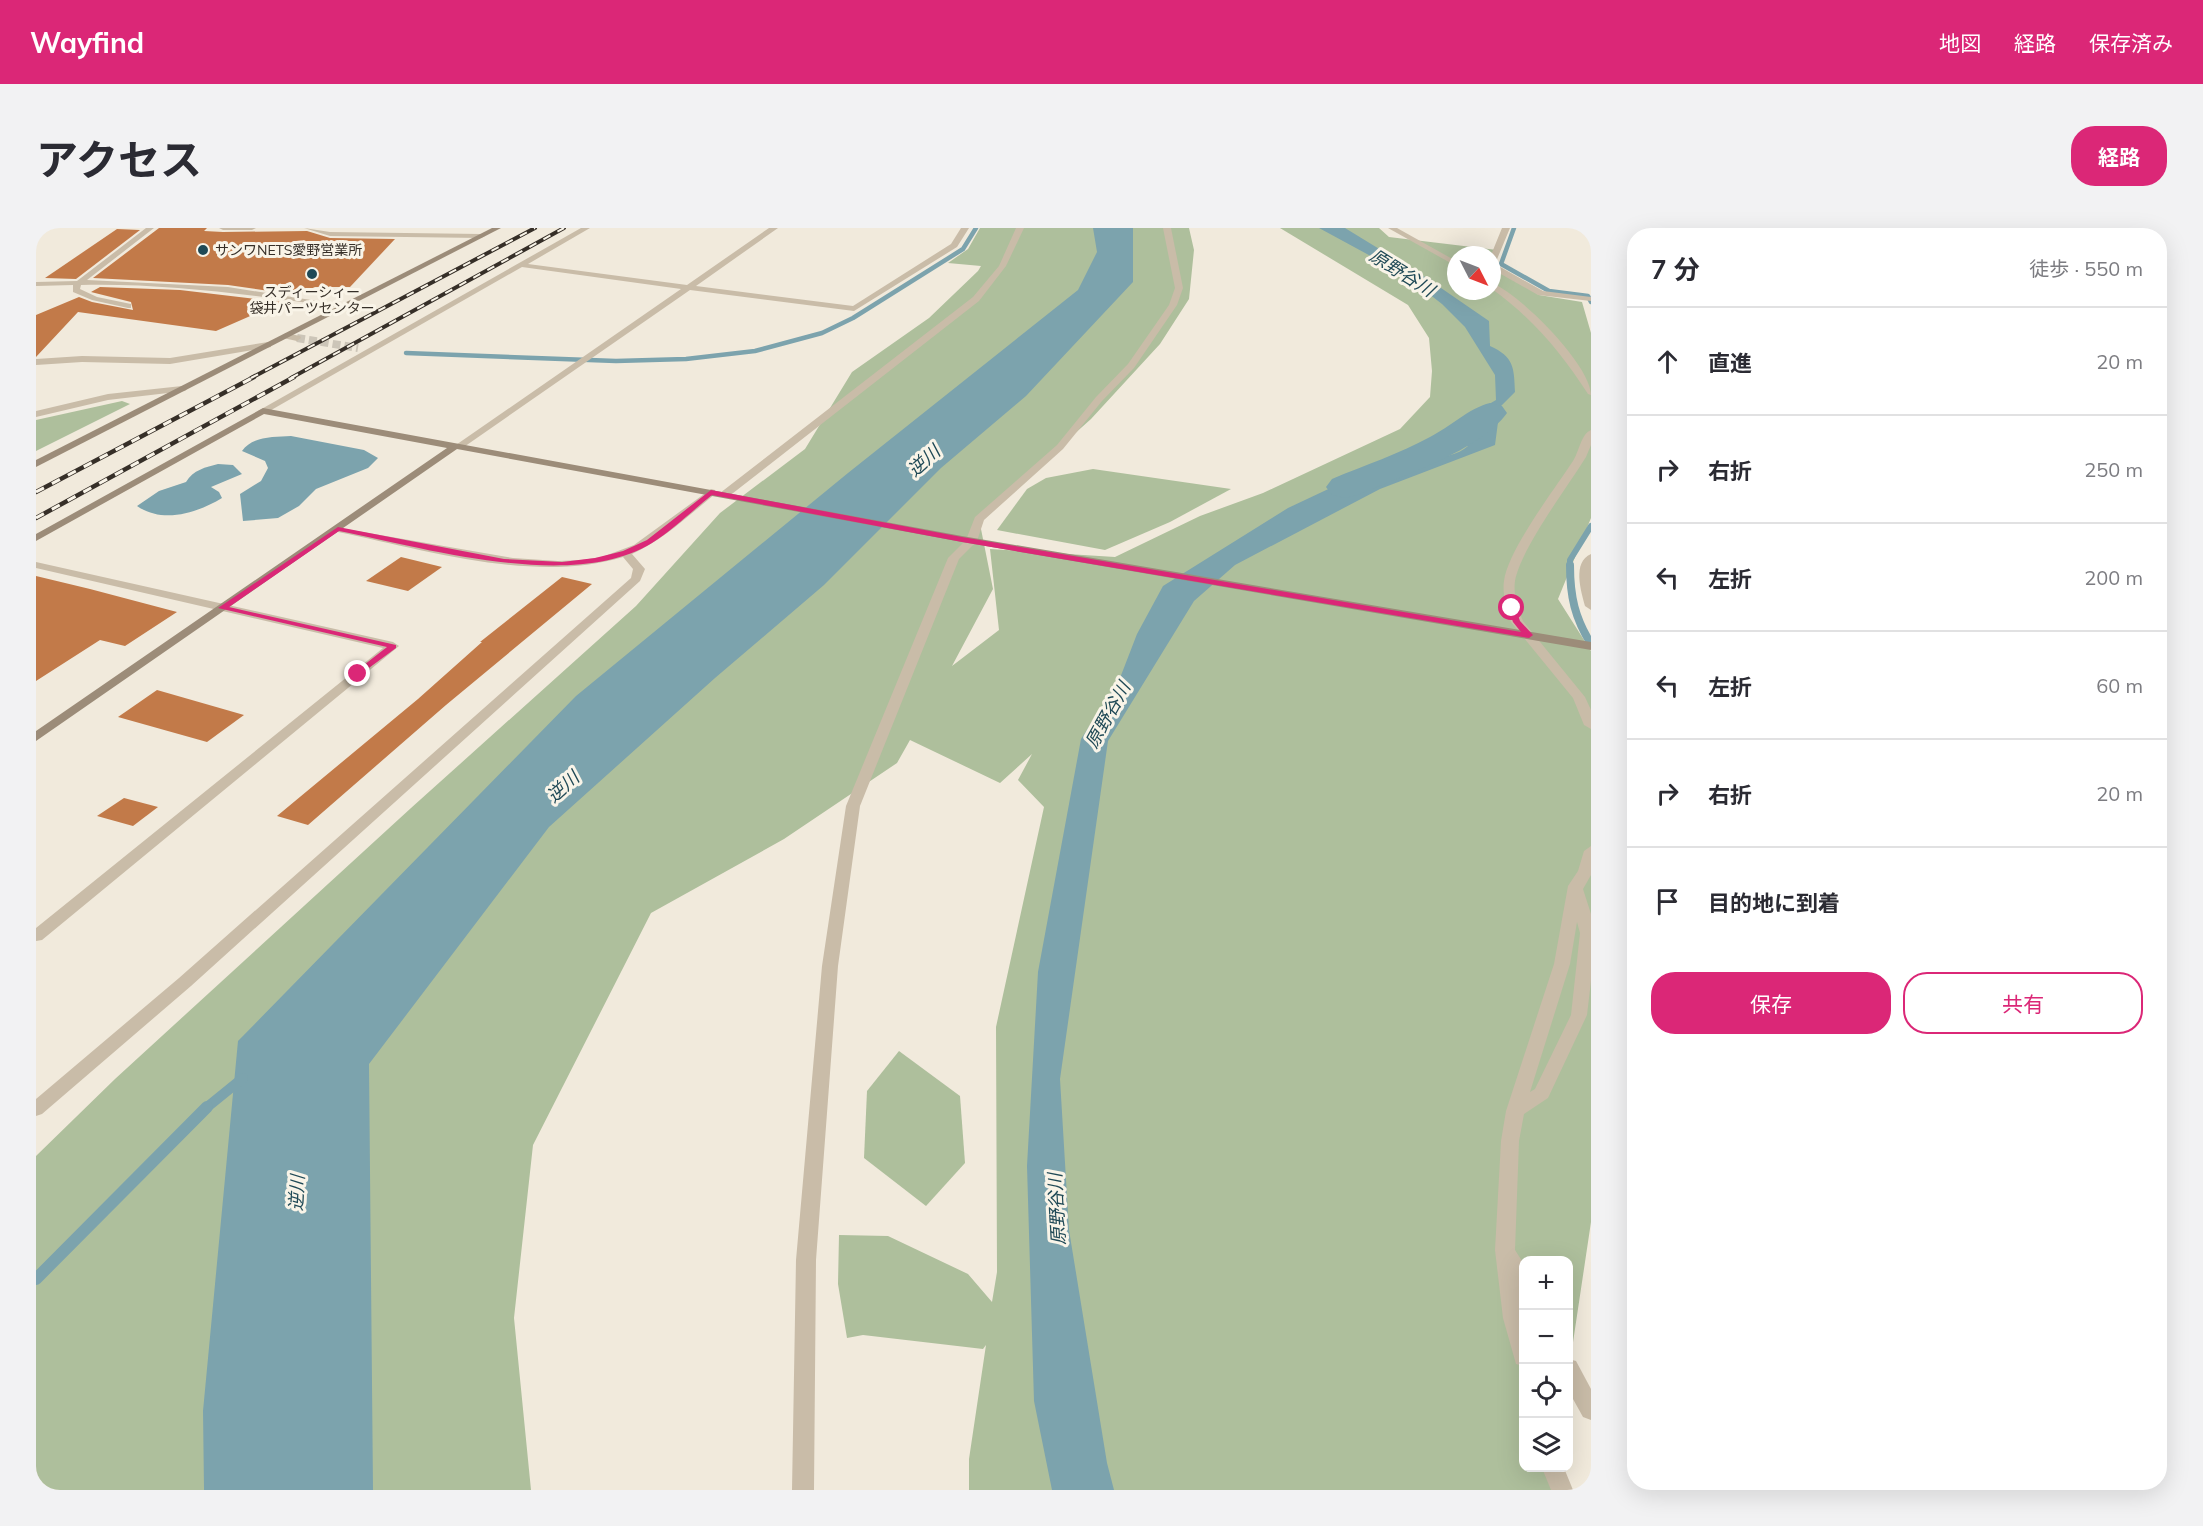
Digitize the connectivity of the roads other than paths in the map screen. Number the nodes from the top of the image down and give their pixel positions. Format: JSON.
{"nodes":[{"id":1,"x":150,"y":228,"type":"edge"},
{"id":2,"x":223,"y":228,"type":"edge"},
{"id":3,"x":252,"y":228,"type":"edge"},
{"id":4,"x":308,"y":228,"type":"edge"},
{"id":5,"x":496,"y":228,"type":"edge"},
{"id":6,"x":586,"y":228,"type":"edge"},
{"id":7,"x":774,"y":228,"type":"edge"},
{"id":8,"x":965,"y":228,"type":"edge"},
{"id":9,"x":1020,"y":228,"type":"edge"},
{"id":10,"x":1167,"y":228,"type":"edge"},
{"id":11,"x":1392,"y":228,"type":"edge"},
{"id":12,"x":1506,"y":228,"type":"edge"},
{"id":13,"x":481,"y":236,"type":"junction"},
{"id":14,"x":1499,"y":246,"type":"edge"},
{"id":15,"x":1447,"y":259,"type":"edge"},
{"id":16,"x":521,"y":265,"type":"junction"},
{"id":17,"x":1501,"y":270,"type":"edge"},
{"id":18,"x":36,"y":284,"type":"edge"},
{"id":19,"x":77,"y":284,"type":"junction"},
{"id":20,"x":689,"y":287,"type":"junction"},
{"id":21,"x":1501,"y":291,"type":"edge"},
{"id":22,"x":1591,"y":299,"type":"edge"},
{"id":23,"x":128,"y":306,"type":"dead end"},
{"id":24,"x":345,"y":306,"type":"junction"},
{"id":25,"x":286,"y":336,"type":"junction"},
{"id":26,"x":297,"y":338,"type":"tunnel mouth"},
{"id":27,"x":268,"y":345,"type":"junction"},
{"id":28,"x":358,"y":348,"type":"tunnel mouth"},
{"id":29,"x":371,"y":350,"type":"junction"},
{"id":30,"x":36,"y":362,"type":"edge"},
{"id":31,"x":182,"y":389,"type":"junction"},
{"id":32,"x":1591,"y":392,"type":"edge"},
{"id":33,"x":263,"y":411,"type":"junction"},
{"id":34,"x":36,"y":414,"type":"edge"},
{"id":35,"x":1591,"y":433,"type":"edge"},
{"id":36,"x":456,"y":447,"type":"junction"},
{"id":37,"x":36,"y":464,"type":"edge"},
{"id":38,"x":711,"y":492,"type":"junction"},
{"id":39,"x":728,"y":496,"type":"junction"},
{"id":40,"x":338,"y":529,"type":"junction"},
{"id":41,"x":36,"y":538,"type":"edge"},
{"id":42,"x":972,"y":541,"type":"junction"},
{"id":43,"x":625,"y":553,"type":"junction"},
{"id":44,"x":1591,"y":557,"type":"edge"},
{"id":45,"x":36,"y":565,"type":"edge"},
{"id":46,"x":1591,"y":606,"type":"edge"},
{"id":47,"x":222,"y":608,"type":"junction"},
{"id":48,"x":1529,"y":635,"type":"junction"},
{"id":49,"x":1591,"y":646,"type":"edge"},
{"id":50,"x":1591,"y":724,"type":"edge"},
{"id":51,"x":36,"y":737,"type":"edge"},
{"id":52,"x":1591,"y":851,"type":"edge"},
{"id":53,"x":1576,"y":886,"type":"junction"},
{"id":54,"x":36,"y":936,"type":"edge"},
{"id":55,"x":1585,"y":1016,"type":"edge"},
{"id":56,"x":36,"y":1109,"type":"edge"},
{"id":57,"x":1515,"y":1111,"type":"junction"},
{"id":58,"x":1505,"y":1250,"type":"junction"},
{"id":59,"x":1519,"y":1275,"type":"edge"},
{"id":60,"x":1519,"y":1339,"type":"edge"},
{"id":61,"x":1573,"y":1376,"type":"edge"},
{"id":62,"x":1591,"y":1410,"type":"edge"},
{"id":63,"x":1555,"y":1472,"type":"edge"},
{"id":64,"x":802,"y":1487,"type":"edge"},
{"id":65,"x":1562,"y":1490,"type":"edge"}],
"edges":[{"from":1,"to":19,"type":"street"},
{"from":2,"to":3,"type":"street"},
{"from":4,"to":13,"type":"street"},
{"from":5,"to":13,"type":"street"},
{"from":6,"to":16,"type":"street"},
{"from":7,"to":20,"type":"street"},
{"from":8,"to":20,"type":"street"},
{"from":9,"to":39,"type":"street"},
{"from":10,"to":42,"type":"street"},
{"from":11,"to":15,"type":"street"},
{"from":12,"to":14,"type":"street"},
{"from":13,"to":24,"type":"street"},
{"from":16,"to":20,"type":"street"},
{"from":16,"to":29,"type":"street"},
{"from":17,"to":22,"type":"street"},
{"from":18,"to":19,"type":"street"},
{"from":19,"to":23,"type":"street"},
{"from":19,"to":24,"type":"street"},
{"from":20,"to":36,"type":"street"},
{"from":21,"to":32,"type":"street"},
{"from":24,"to":25,"type":"street"},
{"from":25,"to":26,"type":"street"},
{"from":25,"to":27,"type":"street"},
{"from":27,"to":30,"type":"street"},
{"from":27,"to":31,"type":"street"},
{"from":28,"to":29,"type":"street"},
{"from":29,"to":33,"type":"street"},
{"from":31,"to":34,"type":"street"},
{"from":31,"to":37,"type":"street"},
{"from":33,"to":36,"type":"street"},
{"from":33,"to":41,"type":"street"},
{"from":35,"to":48,"type":"street"},
{"from":36,"to":38,"type":"street"},
{"from":36,"to":40,"type":"street"},
{"from":38,"to":39,"type":"street"},
{"from":38,"to":43,"type":"street"},
{"from":39,"to":42,"type":"street"},
{"from":40,"to":43,"type":"street"},
{"from":40,"to":47,"type":"street"},
{"from":42,"to":48,"type":"street"},
{"from":42,"to":64,"type":"street"},
{"from":43,"to":56,"type":"street"},
{"from":44,"to":46,"type":"street"},
{"from":45,"to":47,"type":"street"},
{"from":47,"to":51,"type":"street"},
{"from":47,"to":54,"type":"street"},
{"from":48,"to":49,"type":"street"},
{"from":48,"to":50,"type":"street"},
{"from":52,"to":53,"type":"street"},
{"from":53,"to":55,"type":"street"},
{"from":53,"to":57,"type":"street"},
{"from":55,"to":57,"type":"street"},
{"from":57,"to":58,"type":"street"},
{"from":58,"to":59,"type":"street"},
{"from":58,"to":60,"type":"street"},
{"from":61,"to":62,"type":"street"},
{"from":63,"to":65,"type":"street"}]}
